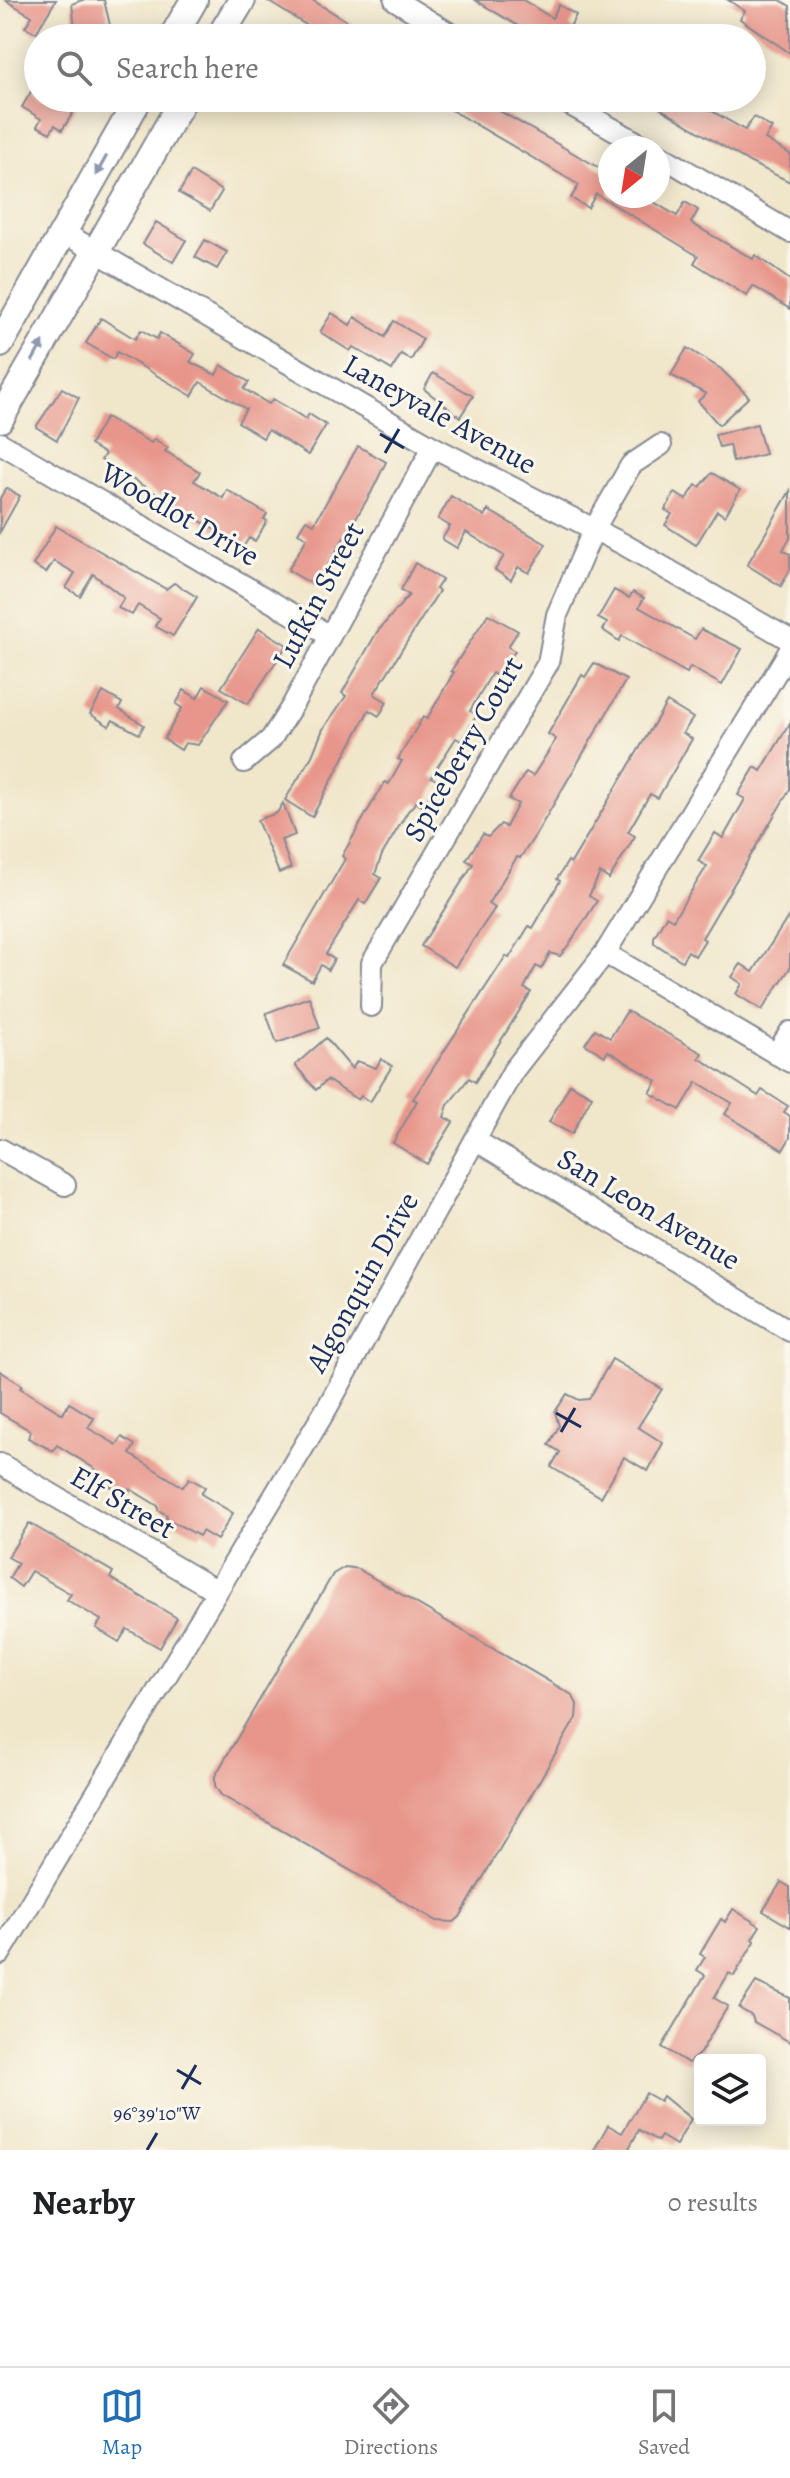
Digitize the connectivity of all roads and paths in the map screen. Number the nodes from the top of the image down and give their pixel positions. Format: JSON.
{"nodes":[{"id":1,"x":194,"y":0,"type":"edge"},
{"id":2,"x":242,"y":0,"type":"edge"},
{"id":3,"x":395,"y":0,"type":"edge"},
{"id":4,"x":180,"y":24,"type":"edge"},
{"id":5,"x":227,"y":24,"type":"edge"},
{"id":6,"x":434,"y":24,"type":"edge"},
{"id":7,"x":131,"y":112,"type":"edge"},
{"id":8,"x":176,"y":112,"type":"edge"},
{"id":9,"x":583,"y":112,"type":"edge"},
{"id":10,"x":626,"y":136,"type":"edge"},
{"id":11,"x":670,"y":161,"type":"edge"},
{"id":12,"x":790,"y":232,"type":"edge"},
{"id":13,"x":64,"y":233,"type":"junction"},
{"id":14,"x":93,"y":252,"type":"junction"},
{"id":15,"x":0,"y":344,"type":"edge"},
{"id":16,"x":0,"y":419,"type":"edge"},
{"id":17,"x":0,"y":443,"type":"edge"},
{"id":18,"x":661,"y":445,"type":"dead end"},
{"id":19,"x":433,"y":447,"type":"junction"},
{"id":20,"x":593,"y":531,"type":"junction"},
{"id":21,"x":330,"y":636,"type":"junction"},
{"id":22,"x":790,"y":640,"type":"edge"},
{"id":23,"x":790,"y":650,"type":"edge"},
{"id":24,"x":244,"y":762,"type":"dead end"},
{"id":25,"x":605,"y":953,"type":"junction"},
{"id":26,"x":371,"y":1006,"type":"dead end"},
{"id":27,"x":790,"y":1032,"type":"edge"},
{"id":28,"x":783,"y":1058,"type":"edge"},
{"id":29,"x":475,"y":1140,"type":"junction"},
{"id":30,"x":0,"y":1149,"type":"edge"},
{"id":31,"x":65,"y":1185,"type":"dead end"},
{"id":32,"x":790,"y":1331,"type":"edge"},
{"id":33,"x":0,"y":1464,"type":"edge"},
{"id":34,"x":215,"y":1590,"type":"junction"},
{"id":35,"x":0,"y":1954,"type":"edge"}],
"edges":[{"from":1,"to":4,"type":"main road"},
{"from":2,"to":5,"type":"main road"},
{"from":3,"to":6,"type":"street"},
{"from":7,"to":13,"type":"main road","one_way":true},
{"from":8,"to":14,"type":"main road"},
{"from":9,"to":10,"type":"street"},
{"from":11,"to":12,"type":"street"},
{"from":13,"to":14,"type":"street","name":"Laneyvale Avenue"},
{"from":13,"to":15,"type":"main road"},
{"from":16,"to":14,"type":"main road","one_way":true},
{"from":14,"to":19,"type":"street","name":"Laneyvale Avenue"},
{"from":17,"to":21,"type":"street","name":"Woodlot Drive"},
{"from":18,"to":20,"type":"street","name":"Spiceberry Court"},
{"from":19,"to":20,"type":"street","name":"Laneyvale Avenue"},
{"from":19,"to":21,"type":"street","name":"Lufkin Street"},
{"from":20,"to":22,"type":"street","name":"Laneyvale Avenue"},
{"from":20,"to":26,"type":"street","name":"Spiceberry Court"},
{"from":21,"to":24,"type":"street","name":"Lufkin Street"},
{"from":23,"to":25,"type":"street","name":"Algonquin Drive"},
{"from":25,"to":28,"type":"street"},
{"from":25,"to":29,"type":"street","name":"Algonquin Drive"},
{"from":27,"to":28,"type":"street"},
{"from":29,"to":32,"type":"street","name":"San Leon Avenue"},
{"from":29,"to":34,"type":"street","name":"Algonquin Drive"},
{"from":30,"to":31,"type":"street"},
{"from":33,"to":34,"type":"street","name":"Elf Street"},
{"from":34,"to":35,"type":"street","name":"Algonquin Drive"}]}
